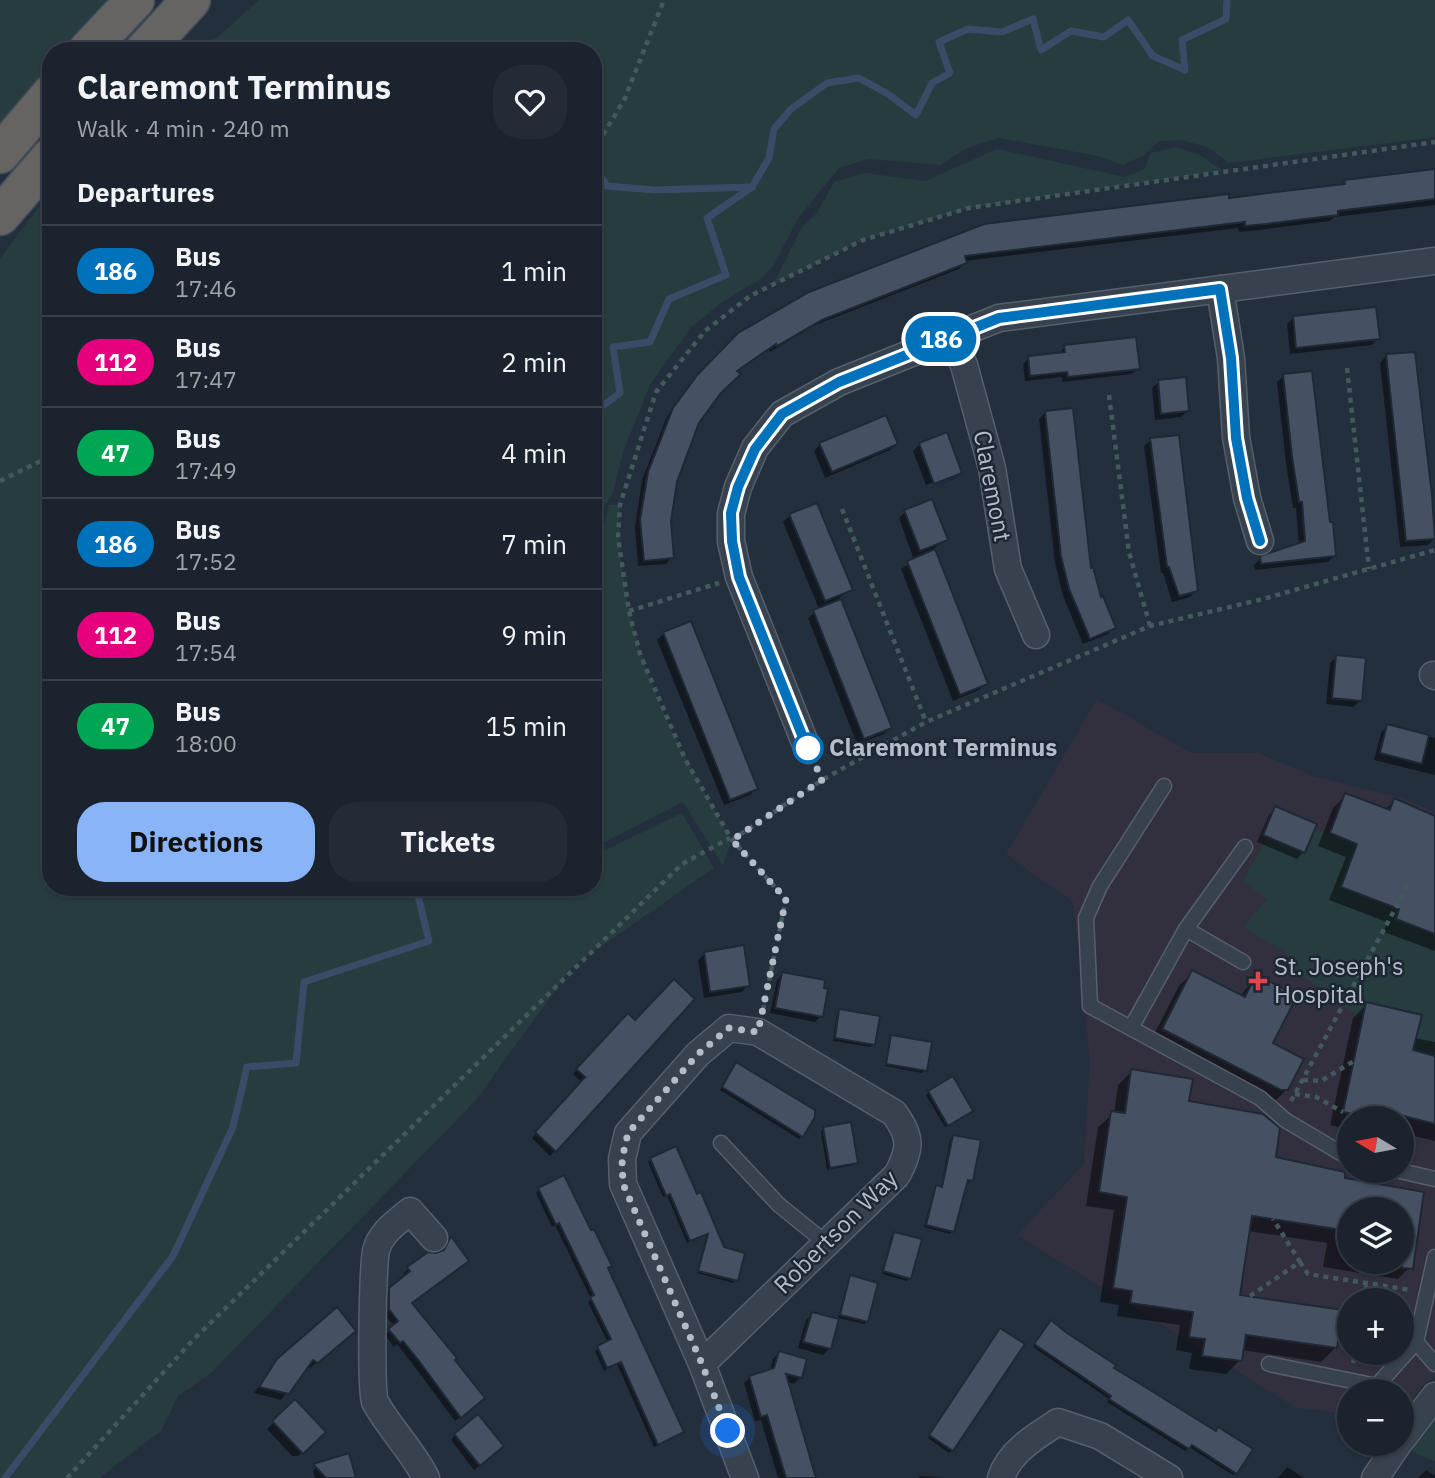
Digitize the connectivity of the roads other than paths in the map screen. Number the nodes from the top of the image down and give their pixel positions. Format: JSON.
{"nodes":[{"id":1,"x":135,"y":0,"type":"edge"},
{"id":2,"x":191,"y":0,"type":"edge"},
{"id":3,"x":95,"y":42,"type":"edge"},
{"id":4,"x":153,"y":42,"type":"edge"},
{"id":5,"x":42,"y":105,"type":"edge"},
{"id":6,"x":0,"y":154,"type":"edge"},
{"id":7,"x":42,"y":167,"type":"edge"},
{"id":8,"x":0,"y":216,"type":"edge"},
{"id":9,"x":1435,"y":261,"type":"edge"},
{"id":10,"x":1220,"y":289,"type":"junction"},
{"id":11,"x":950,"y":336,"type":"junction"},
{"id":12,"x":1260,"y":541,"type":"dead end"},
{"id":13,"x":1036,"y":635,"type":"dead end"},
{"id":14,"x":808,"y":750,"type":"dead end"},
{"id":15,"x":1164,"y":786,"type":"dead end"},
{"id":16,"x":1245,"y":847,"type":"dead end"},
{"id":17,"x":1186,"y":929,"type":"junction"},
{"id":18,"x":1243,"y":962,"type":"dead end"},
{"id":19,"x":1131,"y":1028,"type":"junction"},
{"id":20,"x":721,"y":1143,"type":"dead end"},
{"id":21,"x":1337,"y":1151,"type":"edge"},
{"id":22,"x":1414,"y":1174,"type":"edge"},
{"id":23,"x":1435,"y":1179,"type":"edge"},
{"id":24,"x":434,"y":1238,"type":"dead end"},
{"id":25,"x":826,"y":1243,"type":"junction"},
{"id":26,"x":1435,"y":1256,"type":"edge"},
{"id":27,"x":1416,"y":1342,"type":"junction"},
{"id":28,"x":702,"y":1364,"type":"junction"},
{"id":29,"x":1269,"y":1364,"type":"dead end"},
{"id":30,"x":1435,"y":1364,"type":"edge"},
{"id":31,"x":1337,"y":1379,"type":"edge"},
{"id":32,"x":1383,"y":1379,"type":"edge"},
{"id":33,"x":1435,"y":1396,"type":"edge"},
{"id":34,"x":1414,"y":1423,"type":"edge"},
{"id":35,"x":1390,"y":1456,"type":"edge"},
{"id":36,"x":426,"y":1478,"type":"edge"},
{"id":37,"x":745,"y":1478,"type":"edge"},
{"id":38,"x":1001,"y":1478,"type":"edge"},
{"id":39,"x":1169,"y":1478,"type":"edge"},
{"id":40,"x":1375,"y":1478,"type":"edge"}],
"edges":[{"from":1,"to":3,"type":"highway"},
{"from":2,"to":4,"type":"highway"},
{"from":5,"to":6,"type":"highway"},
{"from":7,"to":8,"type":"highway"},
{"from":9,"to":10,"type":"street"},
{"from":10,"to":11,"type":"street"},
{"from":10,"to":12,"type":"street"},
{"from":11,"to":13,"type":"street","name":"Claremont"},
{"from":11,"to":14,"type":"street"},
{"from":15,"to":19,"type":"lane"},
{"from":16,"to":17,"type":"lane"},
{"from":17,"to":18,"type":"lane"},
{"from":17,"to":19,"type":"lane"},
{"from":19,"to":21,"type":"lane"},
{"from":20,"to":25,"type":"lane"},
{"from":22,"to":23,"type":"lane"},
{"from":24,"to":36,"type":"street"},
{"from":25,"to":28,"type":"street","name":"Robertson Way"},
{"from":25,"to":28,"type":"street","name":"Robertson Way"},
{"from":26,"to":27,"type":"lane"},
{"from":27,"to":30,"type":"lane"},
{"from":27,"to":32,"type":"lane"},
{"from":28,"to":37,"type":"street"},
{"from":29,"to":31,"type":"lane"},
{"from":33,"to":34,"type":"street"},
{"from":35,"to":40,"type":"street"},
{"from":38,"to":39,"type":"street"}]}
